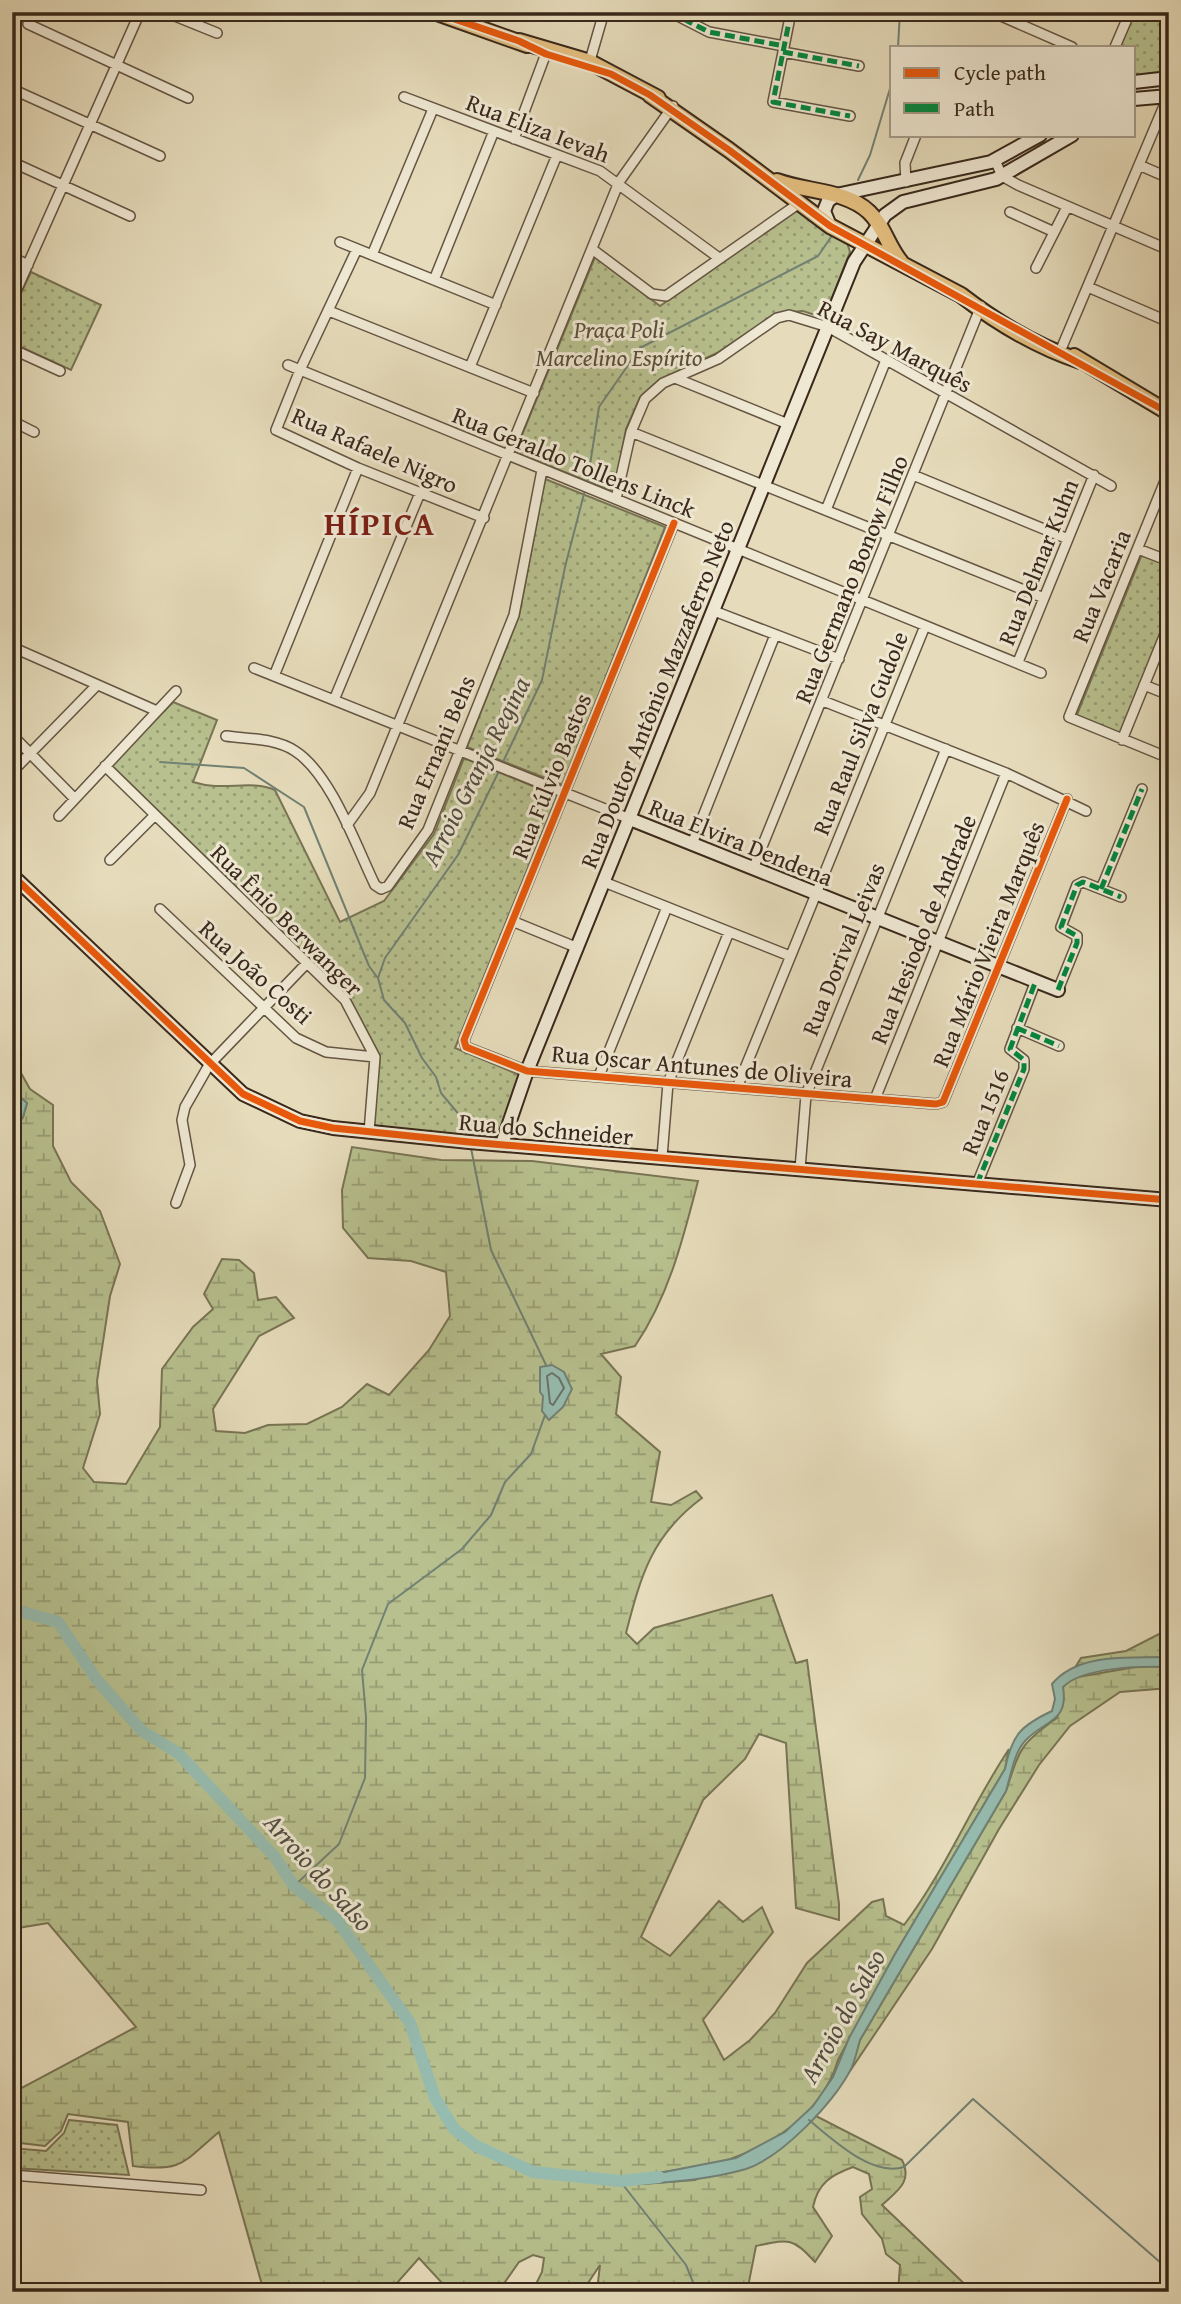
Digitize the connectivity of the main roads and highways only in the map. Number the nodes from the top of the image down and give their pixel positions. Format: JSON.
{"nodes":[{"id":1,"x":434,"y":12,"type":"edge"},
{"id":2,"x":766,"y":177,"type":"junction"},
{"id":3,"x":902,"y":263,"type":"junction"},
{"id":4,"x":1167,"y":410,"type":"edge"}],
"edges":[{"from":1,"to":2,"type":"main road"},
{"from":2,"to":3,"type":"main road"},
{"from":2,"to":3,"type":"main road"},
{"from":3,"to":4,"type":"main road"}]}
